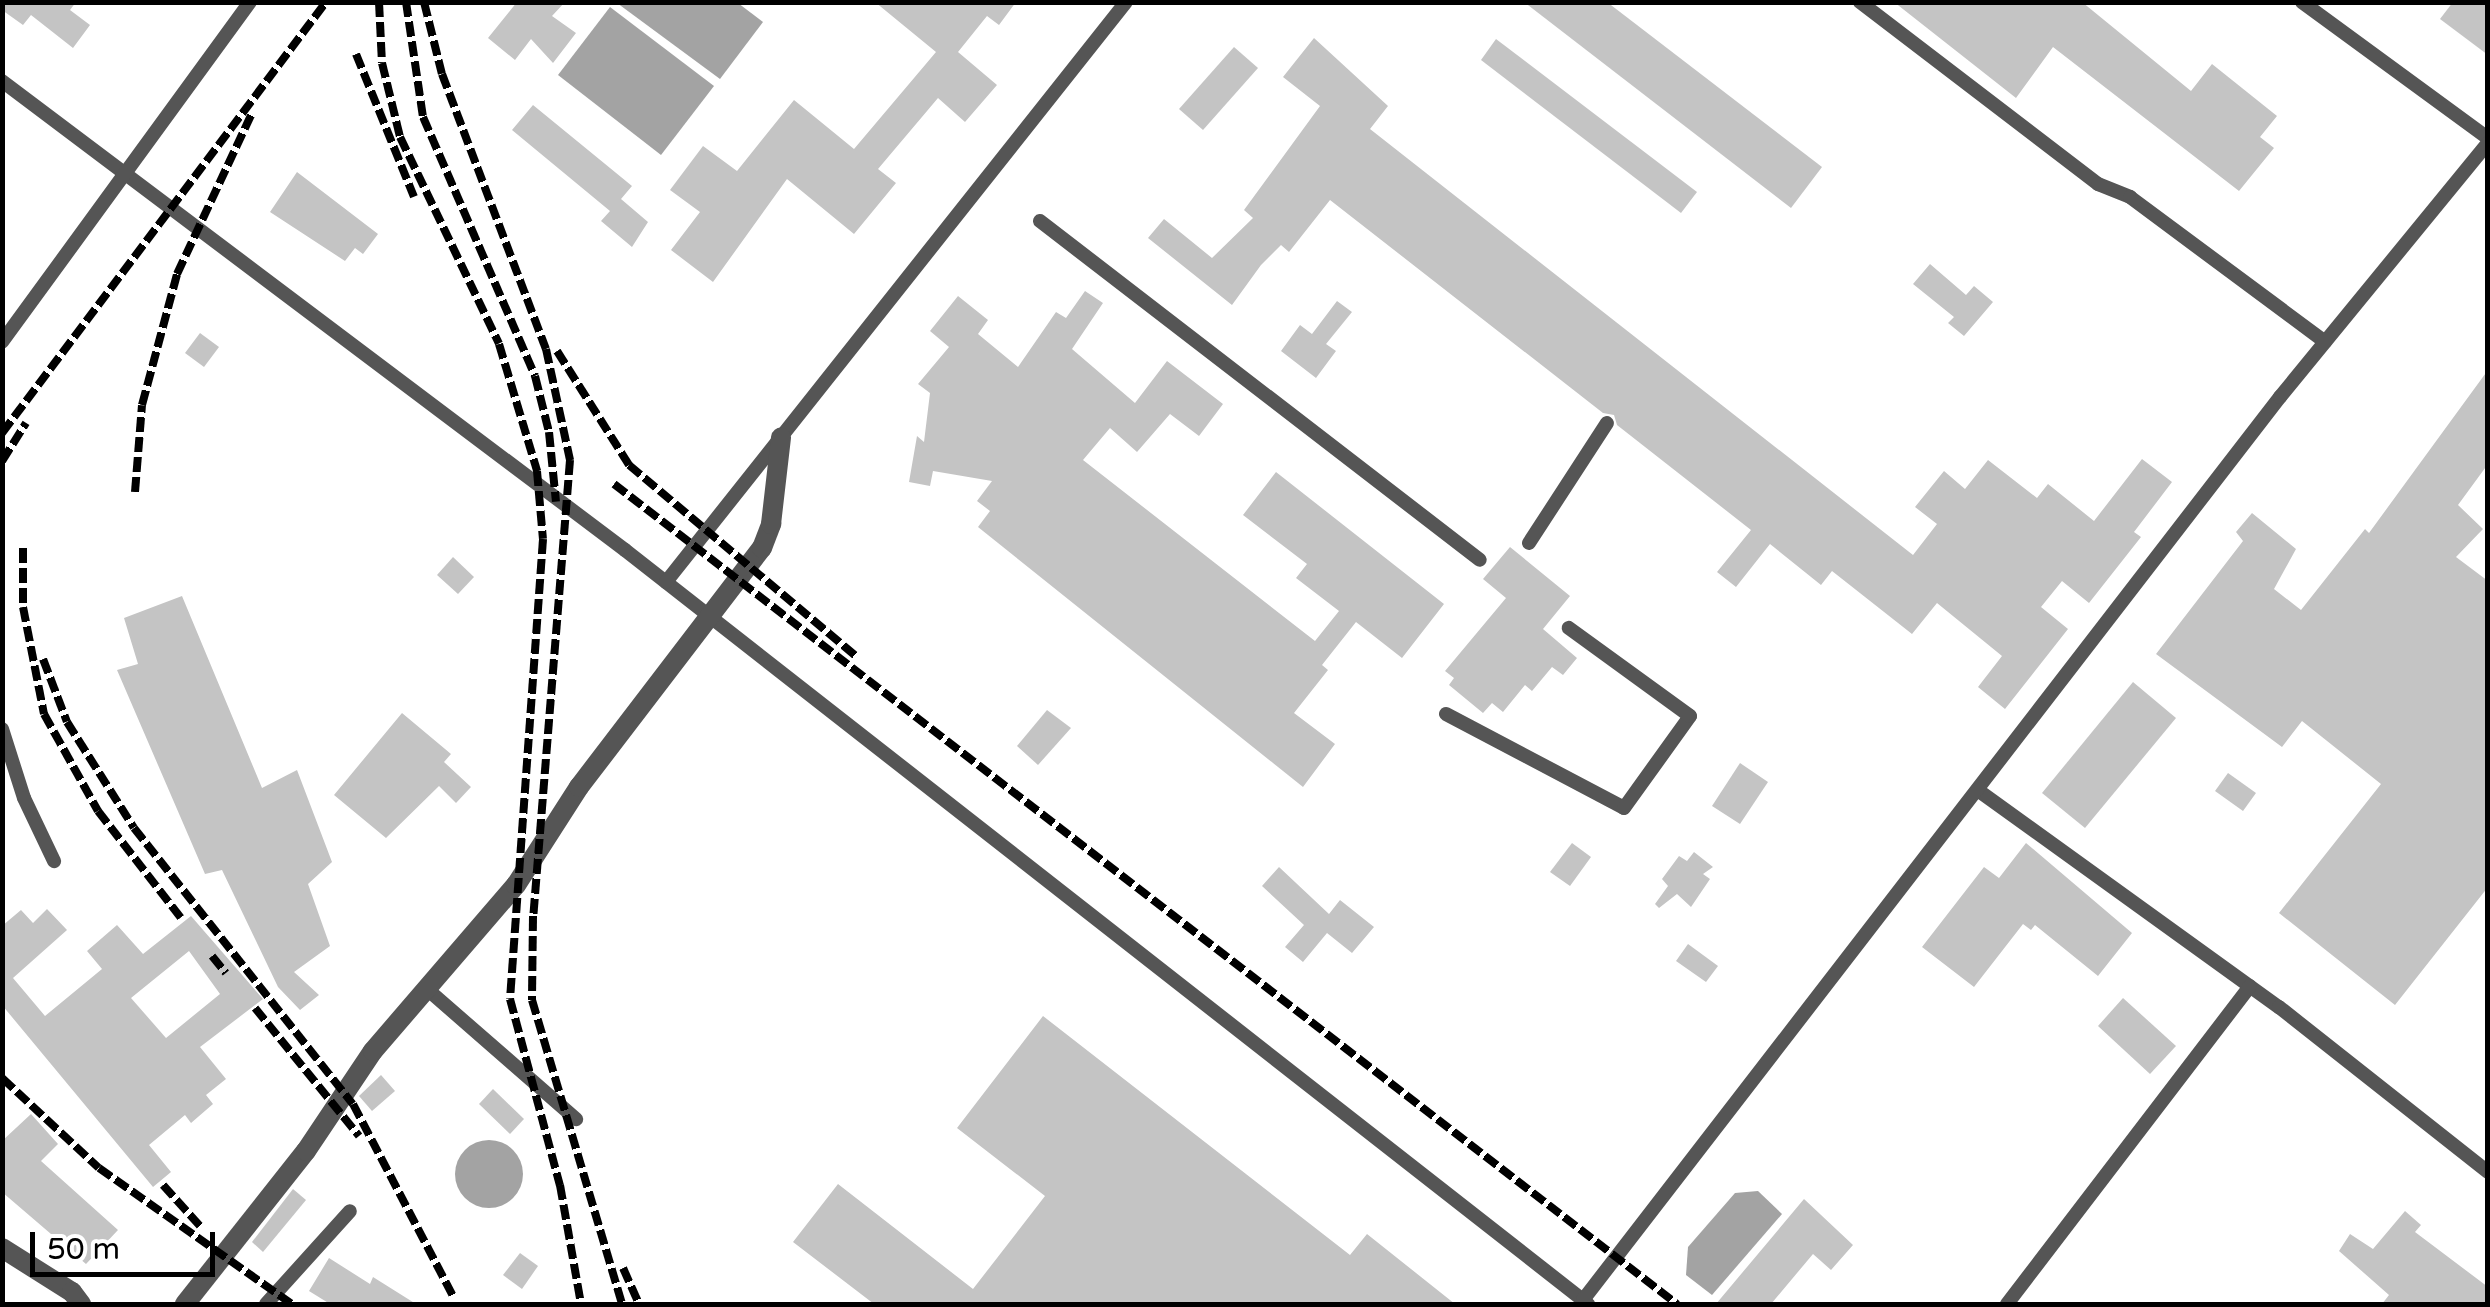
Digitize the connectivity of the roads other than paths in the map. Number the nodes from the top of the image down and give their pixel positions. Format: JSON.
{"nodes":[{"id":1,"x":250,"y":2,"type":"edge"},
{"id":2,"x":1126,"y":2,"type":"edge"},
{"id":3,"x":1860,"y":2,"type":"edge"},
{"id":4,"x":2302,"y":2,"type":"edge"},
{"id":5,"x":2,"y":81,"type":"edge"},
{"id":6,"x":2488,"y":140,"type":"edge"},
{"id":7,"x":124,"y":174,"type":"junction"},
{"id":8,"x":1040,"y":221,"type":"dead end"},
{"id":9,"x":2,"y":342,"type":"edge"},
{"id":10,"x":2325,"y":342,"type":"junction"},
{"id":11,"x":1606,"y":422,"type":"dead end"},
{"id":12,"x":781,"y":438,"type":"junction"},
{"id":13,"x":1529,"y":543,"type":"dead end"},
{"id":14,"x":1480,"y":560,"type":"dead end"},
{"id":15,"x":666,"y":582,"type":"junction"},
{"id":16,"x":710,"y":616,"type":"junction"},
{"id":17,"x":1569,"y":628,"type":"dead end"},
{"id":18,"x":1446,"y":714,"type":"dead end"},
{"id":19,"x":2,"y":729,"type":"edge"},
{"id":20,"x":1979,"y":791,"type":"junction"},
{"id":21,"x":54,"y":861,"type":"dead end"},
{"id":22,"x":2250,"y":986,"type":"junction"},
{"id":23,"x":426,"y":989,"type":"junction"},
{"id":24,"x":576,"y":1119,"type":"dead end"},
{"id":25,"x":2488,"y":1172,"type":"edge"},
{"id":26,"x":350,"y":1211,"type":"dead end"},
{"id":27,"x":2,"y":1248,"type":"edge"},
{"id":28,"x":1585,"y":1302,"type":"edge"},
{"id":29,"x":81,"y":1304,"type":"edge"},
{"id":30,"x":185,"y":1304,"type":"edge"},
{"id":31,"x":266,"y":1304,"type":"edge"},
{"id":32,"x":2007,"y":1304,"type":"edge"}],
"edges":[{"from":1,"to":7,"type":"lane"},
{"from":2,"to":12,"type":"lane"},
{"from":3,"to":10,"type":"lane"},
{"from":4,"to":6,"type":"lane"},
{"from":5,"to":7,"type":"lane"},
{"from":6,"to":10,"type":"lane"},
{"from":7,"to":9,"type":"lane"},
{"from":7,"to":15,"type":"lane"},
{"from":8,"to":14,"type":"lane"},
{"from":10,"to":20,"type":"lane"},
{"from":11,"to":13,"type":"lane"},
{"from":12,"to":15,"type":"lane"},
{"from":12,"to":16,"type":"street"},
{"from":15,"to":16,"type":"lane"},
{"from":16,"to":23,"type":"street"},
{"from":16,"to":28,"type":"lane"},
{"from":17,"to":18,"type":"lane"},
{"from":19,"to":21,"type":"lane"},
{"from":20,"to":22,"type":"lane"},
{"from":20,"to":28,"type":"lane"},
{"from":22,"to":25,"type":"lane"},
{"from":22,"to":32,"type":"lane"},
{"from":23,"to":24,"type":"lane"},
{"from":23,"to":30,"type":"street"},
{"from":26,"to":31,"type":"lane"},
{"from":27,"to":29,"type":"street"}]}
